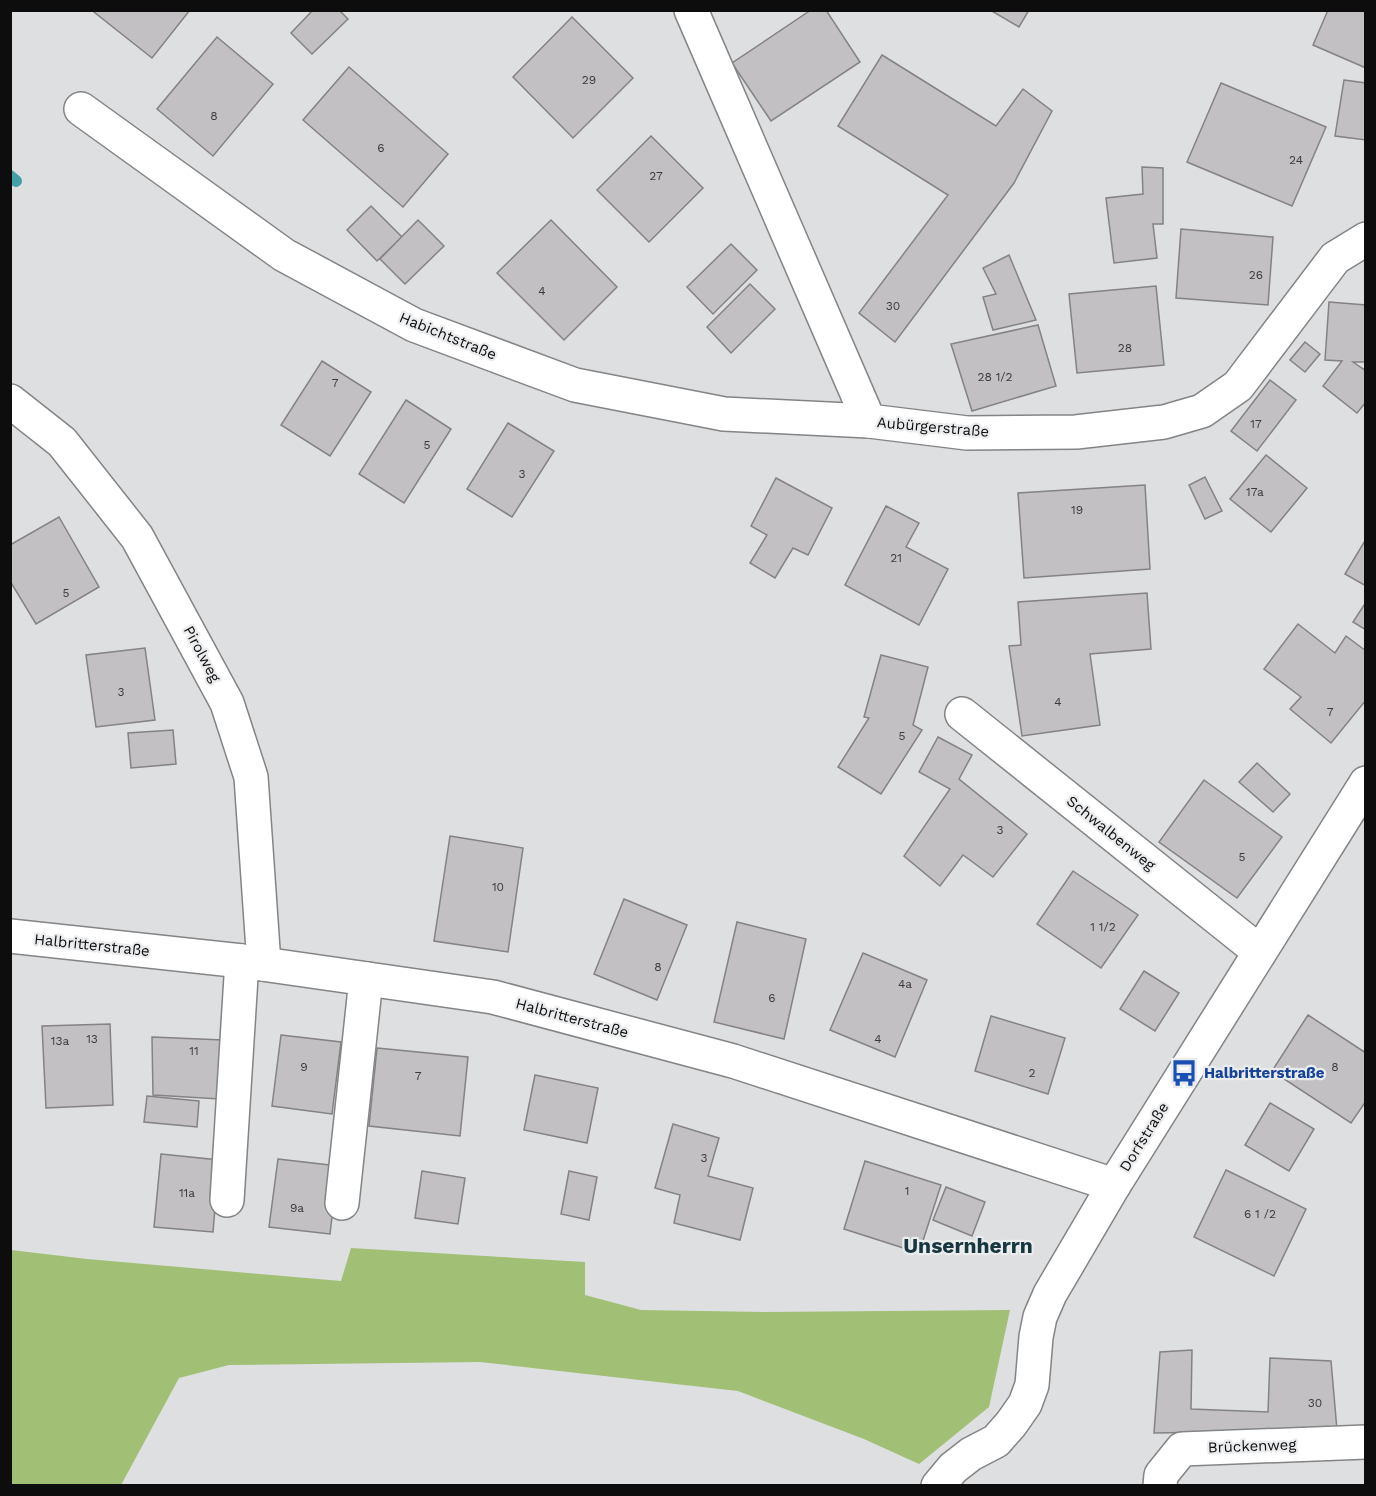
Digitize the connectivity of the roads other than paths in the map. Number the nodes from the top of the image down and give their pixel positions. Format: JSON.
{"nodes":[{"id":1,"x":691,"y":10,"type":"edge"},
{"id":2,"x":81,"y":109,"type":"dead end"},
{"id":3,"x":1365,"y":239,"type":"edge"},
{"id":4,"x":10,"y":401,"type":"edge"},
{"id":5,"x":869,"y":422,"type":"junction"},
{"id":6,"x":962,"y":714,"type":"dead end"},
{"id":7,"x":1365,"y":783,"type":"edge"},
{"id":8,"x":10,"y":936,"type":"edge"},
{"id":9,"x":1260,"y":952,"type":"junction"},
{"id":10,"x":253,"y":963,"type":"junction"},
{"id":11,"x":366,"y":979,"type":"junction"},
{"id":12,"x":1114,"y":1185,"type":"junction"},
{"id":13,"x":227,"y":1200,"type":"dead end"},
{"id":14,"x":342,"y":1203,"type":"dead end"},
{"id":15,"x":1365,"y":1442,"type":"edge"},
{"id":16,"x":938,"y":1485,"type":"edge"},
{"id":17,"x":1161,"y":1485,"type":"edge"}],
"edges":[{"from":1,"to":5,"type":"street","name":"Aubürgerstraße"},
{"from":2,"to":5,"type":"street","name":"Habichtstraße"},
{"from":3,"to":5,"type":"street","name":"Aubürgerstraße"},
{"from":4,"to":10,"type":"street","name":"Pirolweg"},
{"from":6,"to":9,"type":"street","name":"Schwalbenweg"},
{"from":7,"to":9,"type":"street","name":"Dorfstraße"},
{"from":8,"to":10,"type":"street","name":"Halbritterstraße"},
{"from":9,"to":12,"type":"street","name":"Dorfstraße"},
{"from":10,"to":11,"type":"street","name":"Halbritterstraße"},
{"from":10,"to":13,"type":"street","name":"Pirolweg"},
{"from":11,"to":12,"type":"street","name":"Halbritterstraße"},
{"from":11,"to":14,"type":"street"},
{"from":12,"to":16,"type":"street","name":"Dorfstraße"},
{"from":15,"to":17,"type":"street","name":"Brückenweg"}]}
